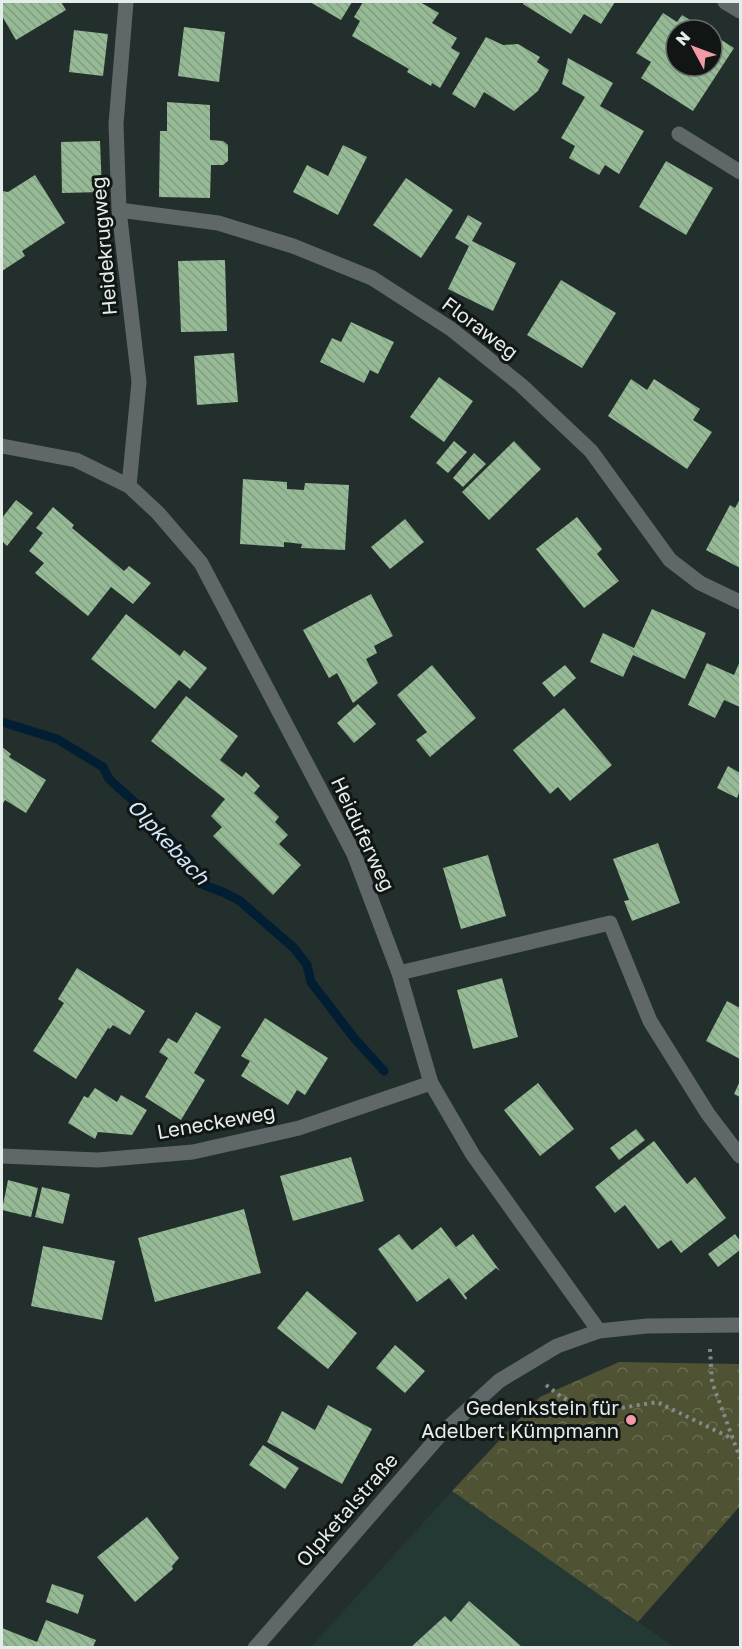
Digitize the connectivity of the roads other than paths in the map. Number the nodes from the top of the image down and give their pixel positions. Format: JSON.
{"nodes":[{"id":1,"x":126,"y":2,"type":"edge"},
{"id":2,"x":725,"y":2,"type":"edge"},
{"id":3,"x":741,"y":11,"type":"edge"},
{"id":4,"x":679,"y":134,"type":"dead end"},
{"id":5,"x":740,"y":172,"type":"edge"},
{"id":6,"x":119,"y":210,"type":"junction"},
{"id":7,"x":2,"y":446,"type":"edge"},
{"id":8,"x":129,"y":486,"type":"junction"},
{"id":9,"x":741,"y":602,"type":"edge"},
{"id":10,"x":399,"y":973,"type":"junction"},
{"id":11,"x":431,"y":1083,"type":"junction"},
{"id":12,"x":2,"y":1156,"type":"edge"},
{"id":13,"x":741,"y":1156,"type":"edge"},
{"id":14,"x":741,"y":1325,"type":"edge"},
{"id":15,"x":599,"y":1331,"type":"junction"},
{"id":16,"x":255,"y":1647,"type":"edge"}],
"edges":[{"from":1,"to":6,"type":"street","name":"Heidekrugweg"},
{"from":2,"to":3,"type":"street"},
{"from":4,"to":5,"type":"street"},
{"from":6,"to":8,"type":"street","name":"Heidekrugweg"},
{"from":6,"to":9,"type":"street","name":"Floraweg"},
{"from":7,"to":8,"type":"street","name":"Heiduferweg"},
{"from":8,"to":10,"type":"street","name":"Heiduferweg"},
{"from":10,"to":11,"type":"street","name":"Heiduferweg"},
{"from":10,"to":13,"type":"street"},
{"from":11,"to":12,"type":"street","name":"Leneckeweg"},
{"from":11,"to":15,"type":"street","name":"Heiduferweg"},
{"from":14,"to":15,"type":"street","name":"Olpketalstraße"},
{"from":15,"to":16,"type":"street","name":"Olpketalstraße"}]}
